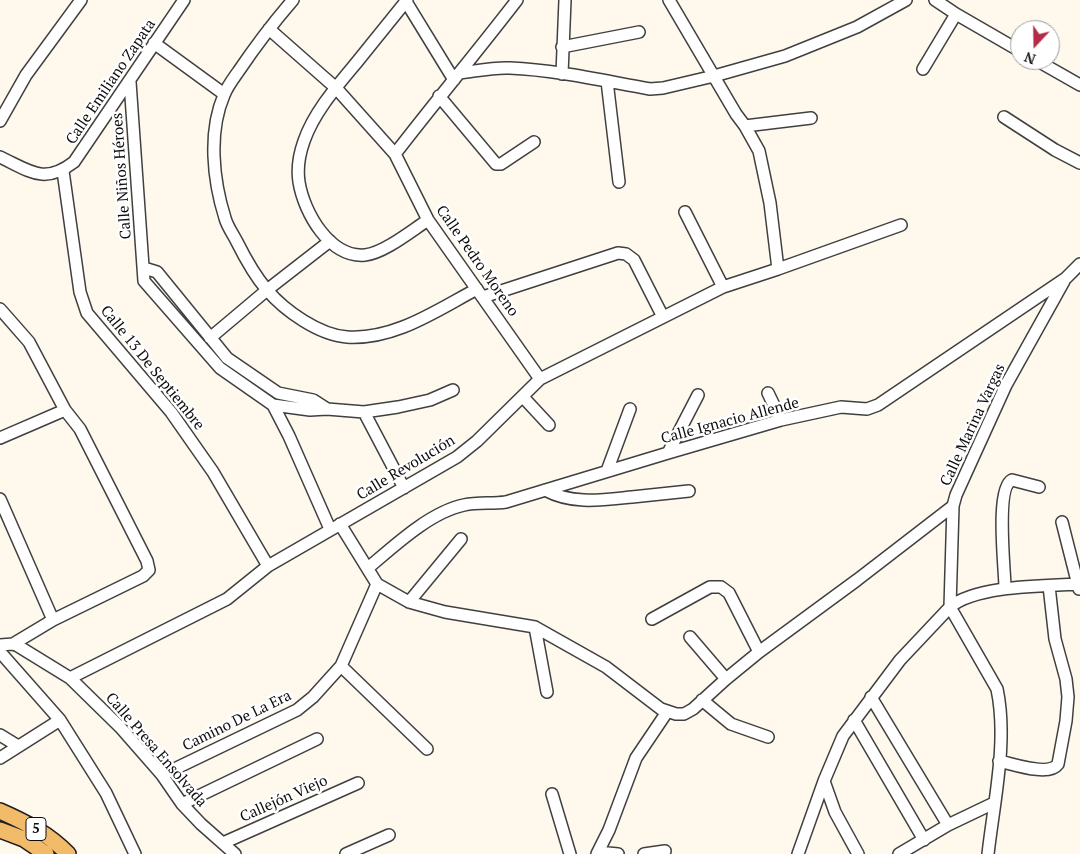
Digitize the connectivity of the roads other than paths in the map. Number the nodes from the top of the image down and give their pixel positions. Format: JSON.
{"nodes":[{"id":1,"x":81,"y":0,"type":"edge"},
{"id":2,"x":184,"y":0,"type":"edge"},
{"id":3,"x":293,"y":0,"type":"edge"},
{"id":4,"x":406,"y":0,"type":"edge"},
{"id":5,"x":517,"y":0,"type":"edge"},
{"id":6,"x":565,"y":0,"type":"edge"},
{"id":7,"x":906,"y":0,"type":"edge"},
{"id":8,"x":935,"y":0,"type":"edge"},
{"id":9,"x":675,"y":2,"type":"edge"},
{"id":10,"x":956,"y":14,"type":"junction"},
{"id":11,"x":269,"y":29,"type":"junction"},
{"id":12,"x":639,"y":32,"type":"dead end"},
{"id":13,"x":154,"y":43,"type":"junction"},
{"id":14,"x":1010,"y":45,"type":"edge"},
{"id":15,"x":562,"y":47,"type":"junction"},
{"id":16,"x":923,"y":69,"type":"dead end"},
{"id":17,"x":1054,"y":70,"type":"edge"},
{"id":18,"x":562,"y":74,"type":"junction"},
{"id":19,"x":457,"y":76,"type":"junction"},
{"id":20,"x":714,"y":76,"type":"junction"},
{"id":21,"x":607,"y":81,"type":"junction"},
{"id":22,"x":130,"y":82,"type":"junction"},
{"id":23,"x":1080,"y":85,"type":"edge"},
{"id":24,"x":336,"y":88,"type":"junction"},
{"id":25,"x":224,"y":94,"type":"junction"},
{"id":26,"x":439,"y":96,"type":"junction"},
{"id":27,"x":1004,"y":117,"type":"dead end"},
{"id":28,"x":811,"y":118,"type":"dead end"},
{"id":29,"x":0,"y":121,"type":"edge"},
{"id":30,"x":745,"y":126,"type":"junction"},
{"id":31,"x":534,"y":142,"type":"dead end"},
{"id":32,"x":395,"y":154,"type":"junction"},
{"id":33,"x":0,"y":158,"type":"edge"},
{"id":34,"x":1080,"y":163,"type":"edge"},
{"id":35,"x":63,"y":171,"type":"junction"},
{"id":36,"x":619,"y":182,"type":"dead end"},
{"id":37,"x":685,"y":212,"type":"dead end"},
{"id":38,"x":428,"y":220,"type":"junction"},
{"id":39,"x":901,"y":224,"type":"dead end"},
{"id":40,"x":330,"y":241,"type":"junction"},
{"id":41,"x":1080,"y":264,"type":"edge"},
{"id":42,"x":144,"y":268,"type":"junction"},
{"id":43,"x":778,"y":269,"type":"junction"},
{"id":44,"x":1066,"y":278,"type":"junction"},
{"id":45,"x":723,"y":287,"type":"junction"},
{"id":46,"x":267,"y":290,"type":"junction"},
{"id":47,"x":480,"y":293,"type":"junction"},
{"id":48,"x":0,"y":309,"type":"edge"},
{"id":49,"x":663,"y":317,"type":"junction"},
{"id":50,"x":210,"y":338,"type":"junction"},
{"id":51,"x":540,"y":379,"type":"junction"},
{"id":52,"x":453,"y":390,"type":"dead end"},
{"id":53,"x":768,"y":393,"type":"dead end"},
{"id":54,"x":698,"y":395,"type":"dead end"},
{"id":55,"x":523,"y":397,"type":"junction"},
{"id":56,"x":273,"y":405,"type":"junction"},
{"id":57,"x":630,"y":408,"type":"dead end"},
{"id":58,"x":327,"y":409,"type":"junction"},
{"id":59,"x":65,"y":410,"type":"junction"},
{"id":60,"x":364,"y":412,"type":"junction"},
{"id":61,"x":781,"y":420,"type":"junction"},
{"id":62,"x":549,"y":425,"type":"dead end"},
{"id":63,"x":0,"y":438,"type":"edge"},
{"id":64,"x":668,"y":453,"type":"junction"},
{"id":65,"x":607,"y":472,"type":"junction"},
{"id":66,"x":1039,"y":487,"type":"dead end"},
{"id":67,"x":404,"y":488,"type":"junction"},
{"id":68,"x":545,"y":490,"type":"junction"},
{"id":69,"x":689,"y":491,"type":"dead end"},
{"id":70,"x":0,"y":498,"type":"edge"},
{"id":71,"x":953,"y":506,"type":"junction"},
{"id":72,"x":1062,"y":522,"type":"dead end"},
{"id":73,"x":335,"y":526,"type":"junction"},
{"id":74,"x":461,"y":539,"type":"dead end"},
{"id":75,"x":268,"y":566,"type":"junction"},
{"id":76,"x":368,"y":568,"type":"junction"},
{"id":77,"x":377,"y":584,"type":"junction"},
{"id":78,"x":1049,"y":586,"type":"junction"},
{"id":79,"x":1079,"y":586,"type":"edge"},
{"id":80,"x":1006,"y":588,"type":"junction"},
{"id":81,"x":409,"y":602,"type":"junction"},
{"id":82,"x":950,"y":607,"type":"junction"},
{"id":83,"x":652,"y":619,"type":"dead end"},
{"id":84,"x":53,"y":620,"type":"junction"},
{"id":85,"x":535,"y":627,"type":"junction"},
{"id":86,"x":690,"y":638,"type":"dead end"},
{"id":87,"x":12,"y":644,"type":"junction"},
{"id":88,"x":0,"y":645,"type":"edge"},
{"id":89,"x":0,"y":652,"type":"edge"},
{"id":90,"x":759,"y":652,"type":"junction"},
{"id":91,"x":340,"y":666,"type":"junction"},
{"id":92,"x":70,"y":678,"type":"junction"},
{"id":93,"x":726,"y":679,"type":"junction"},
{"id":94,"x":547,"y":692,"type":"dead end"},
{"id":95,"x":871,"y":697,"type":"junction"},
{"id":96,"x":702,"y":700,"type":"junction"},
{"id":97,"x":667,"y":712,"type":"junction"},
{"id":98,"x":60,"y":720,"type":"junction"},
{"id":99,"x":854,"y":720,"type":"junction"},
{"id":100,"x":0,"y":735,"type":"edge"},
{"id":101,"x":768,"y":737,"type":"dead end"},
{"id":102,"x":317,"y":739,"type":"dead end"},
{"id":103,"x":18,"y":746,"type":"junction"},
{"id":104,"x":426,"y":749,"type":"dead end"},
{"id":105,"x":0,"y":758,"type":"edge"},
{"id":106,"x":999,"y":761,"type":"junction"},
{"id":107,"x":162,"y":775,"type":"junction"},
{"id":108,"x":824,"y":781,"type":"junction"},
{"id":109,"x":358,"y":783,"type":"dead end"},
{"id":110,"x":552,"y":794,"type":"dead end"},
{"id":111,"x":994,"y":802,"type":"junction"},
{"id":112,"x":182,"y":804,"type":"junction"},
{"id":113,"x":0,"y":811,"type":"edge"},
{"id":114,"x":948,"y":826,"type":"junction"},
{"id":115,"x":0,"y":830,"type":"edge"},
{"id":116,"x":389,"y":835,"type":"dead end"},
{"id":117,"x":924,"y":840,"type":"junction"},
{"id":118,"x":223,"y":843,"type":"junction"},
{"id":119,"x":665,"y":851,"type":"dead end"},
{"id":120,"x":598,"y":853,"type":"edge"},
{"id":121,"x":46,"y":854,"type":"edge"},
{"id":122,"x":68,"y":854,"type":"edge"},
{"id":123,"x":135,"y":854,"type":"edge"},
{"id":124,"x":236,"y":854,"type":"edge"},
{"id":125,"x":346,"y":854,"type":"edge"},
{"id":126,"x":570,"y":854,"type":"edge"},
{"id":127,"x":618,"y":854,"type":"edge"},
{"id":128,"x":644,"y":854,"type":"edge"},
{"id":129,"x":798,"y":854,"type":"edge"},
{"id":130,"x":858,"y":854,"type":"edge"},
{"id":131,"x":899,"y":854,"type":"edge"},
{"id":132,"x":988,"y":854,"type":"edge"}],
"edges":[{"from":1,"to":29,"type":"street"},
{"from":2,"to":13,"type":"street","name":"Calle Emiliano Zapata"},
{"from":3,"to":11,"type":"street"},
{"from":4,"to":19,"type":"street"},
{"from":4,"to":24,"type":"street"},
{"from":5,"to":19,"type":"street"},
{"from":6,"to":15,"type":"street"},
{"from":7,"to":20,"type":"street"},
{"from":8,"to":10,"type":"street"},
{"from":9,"to":20,"type":"street"},
{"from":10,"to":14,"type":"street"},
{"from":10,"to":16,"type":"street"},
{"from":11,"to":24,"type":"street","name":"Calle Pedro Moreno"},
{"from":11,"to":25,"type":"street"},
{"from":12,"to":15,"type":"street"},
{"from":13,"to":22,"type":"street","name":"Calle Emiliano Zapata"},
{"from":13,"to":25,"type":"street"},
{"from":15,"to":18,"type":"street"},
{"from":17,"to":23,"type":"street"},
{"from":18,"to":19,"type":"street"},
{"from":18,"to":21,"type":"street"},
{"from":19,"to":26,"type":"street"},
{"from":20,"to":21,"type":"street"},
{"from":20,"to":30,"type":"street"},
{"from":21,"to":36,"type":"street"},
{"from":22,"to":35,"type":"street","name":"Calle Emiliano Zapata"},
{"from":22,"to":42,"type":"street","name":"Calle Niños Héroes"},
{"from":24,"to":32,"type":"street","name":"Calle Pedro Moreno"},
{"from":24,"to":40,"type":"street"},
{"from":25,"to":46,"type":"street"},
{"from":26,"to":31,"type":"street"},
{"from":26,"to":32,"type":"street"},
{"from":27,"to":34,"type":"street"},
{"from":28,"to":30,"type":"street"},
{"from":30,"to":43,"type":"street"},
{"from":32,"to":38,"type":"street","name":"Calle Pedro Moreno"},
{"from":33,"to":35,"type":"street"},
{"from":35,"to":75,"type":"street","name":"Calle 13 De Septiembre"},
{"from":37,"to":45,"type":"street"},
{"from":38,"to":40,"type":"street"},
{"from":38,"to":47,"type":"street","name":"Calle Pedro Moreno"},
{"from":39,"to":43,"type":"street","name":"Calle Revolución"},
{"from":40,"to":46,"type":"street"},
{"from":41,"to":44,"type":"street","name":"Calle Ignacio Allende"},
{"from":42,"to":50,"type":"street","name":"Calle Niños Héroes"},
{"from":42,"to":56,"type":"street","name":"Calle Niños Héroes"},
{"from":43,"to":45,"type":"street","name":"Calle Revolución"},
{"from":44,"to":61,"type":"street","name":"Calle Ignacio Allende"},
{"from":44,"to":71,"type":"street","name":"Calle Marina Vargas"},
{"from":45,"to":49,"type":"street","name":"Calle Revolución"},
{"from":46,"to":47,"type":"street"},
{"from":46,"to":50,"type":"street"},
{"from":47,"to":49,"type":"street"},
{"from":47,"to":51,"type":"street","name":"Calle Pedro Moreno"},
{"from":48,"to":59,"type":"street"},
{"from":49,"to":51,"type":"street","name":"Calle Revolución"},
{"from":50,"to":58,"type":"street","name":"Calle Niños Héroes"},
{"from":51,"to":55,"type":"street","name":"Calle Revolución"},
{"from":52,"to":60,"type":"street","name":"Calle Niños Héroes"},
{"from":53,"to":61,"type":"street"},
{"from":54,"to":64,"type":"street"},
{"from":55,"to":62,"type":"street"},
{"from":55,"to":67,"type":"street","name":"Calle Revolución"},
{"from":56,"to":58,"type":"street","name":"Calle Niños Héroes"},
{"from":56,"to":73,"type":"street"},
{"from":57,"to":65,"type":"street"},
{"from":58,"to":60,"type":"street","name":"Calle Niños Héroes"},
{"from":59,"to":63,"type":"street"},
{"from":59,"to":84,"type":"street"},
{"from":60,"to":67,"type":"street"},
{"from":61,"to":64,"type":"street","name":"Calle Ignacio Allende"},
{"from":64,"to":65,"type":"street","name":"Calle Ignacio Allende"},
{"from":65,"to":68,"type":"street","name":"Calle Ignacio Allende"},
{"from":66,"to":80,"type":"street"},
{"from":67,"to":73,"type":"street","name":"Calle Revolución"},
{"from":68,"to":69,"type":"street"},
{"from":68,"to":76,"type":"street","name":"Calle Ignacio Allende"},
{"from":70,"to":84,"type":"street"},
{"from":71,"to":82,"type":"street","name":"Calle Marina Vargas"},
{"from":71,"to":90,"type":"street"},
{"from":72,"to":79,"type":"street"},
{"from":73,"to":75,"type":"street","name":"Calle Revolución"},
{"from":73,"to":76,"type":"street"},
{"from":74,"to":81,"type":"street"},
{"from":75,"to":92,"type":"street","name":"Calle Revolución"},
{"from":76,"to":77,"type":"street"},
{"from":77,"to":81,"type":"street"},
{"from":77,"to":91,"type":"street","name":"Camino De La Era"},
{"from":78,"to":79,"type":"street"},
{"from":78,"to":80,"type":"street"},
{"from":78,"to":106,"type":"street"},
{"from":80,"to":82,"type":"street"},
{"from":81,"to":85,"type":"street"},
{"from":82,"to":95,"type":"street"},
{"from":82,"to":106,"type":"street"},
{"from":83,"to":90,"type":"street"},
{"from":84,"to":87,"type":"street"},
{"from":85,"to":94,"type":"street"},
{"from":85,"to":97,"type":"street"},
{"from":86,"to":93,"type":"street"},
{"from":87,"to":88,"type":"street"},
{"from":87,"to":92,"type":"street","name":"Calle Presa Ensolvada"},
{"from":89,"to":98,"type":"street"},
{"from":90,"to":93,"type":"street"},
{"from":91,"to":104,"type":"street"},
{"from":91,"to":107,"type":"street","name":"Camino De La Era"},
{"from":92,"to":107,"type":"street","name":"Calle Presa Ensolvada"},
{"from":93,"to":96,"type":"street"},
{"from":95,"to":99,"type":"street"},
{"from":95,"to":114,"type":"street"},
{"from":96,"to":97,"type":"street"},
{"from":96,"to":101,"type":"street"},
{"from":97,"to":120,"type":"street"},
{"from":98,"to":103,"type":"street"},
{"from":98,"to":123,"type":"street"},
{"from":99,"to":108,"type":"street"},
{"from":99,"to":117,"type":"street"},
{"from":100,"to":103,"type":"street"},
{"from":102,"to":112,"type":"street"},
{"from":103,"to":105,"type":"street"},
{"from":106,"to":111,"type":"street"},
{"from":107,"to":112,"type":"street","name":"Calle Presa Ensolvada"},
{"from":108,"to":129,"type":"street"},
{"from":108,"to":130,"type":"street"},
{"from":109,"to":118,"type":"street","name":"Callejón Viejo"},
{"from":110,"to":126,"type":"street"},
{"from":111,"to":114,"type":"street"},
{"from":111,"to":132,"type":"street"},
{"from":112,"to":118,"type":"street","name":"Calle Presa Ensolvada"},
{"from":113,"to":122,"type":"main road","number":"5"},
{"from":114,"to":117,"type":"street"},
{"from":115,"to":121,"type":"main road","number":"5"},
{"from":116,"to":125,"type":"street"},
{"from":117,"to":131,"type":"street"},
{"from":118,"to":124,"type":"street","name":"Calle Presa Ensolvada"},
{"from":119,"to":128,"type":"street"},
{"from":120,"to":127,"type":"street"}]}
